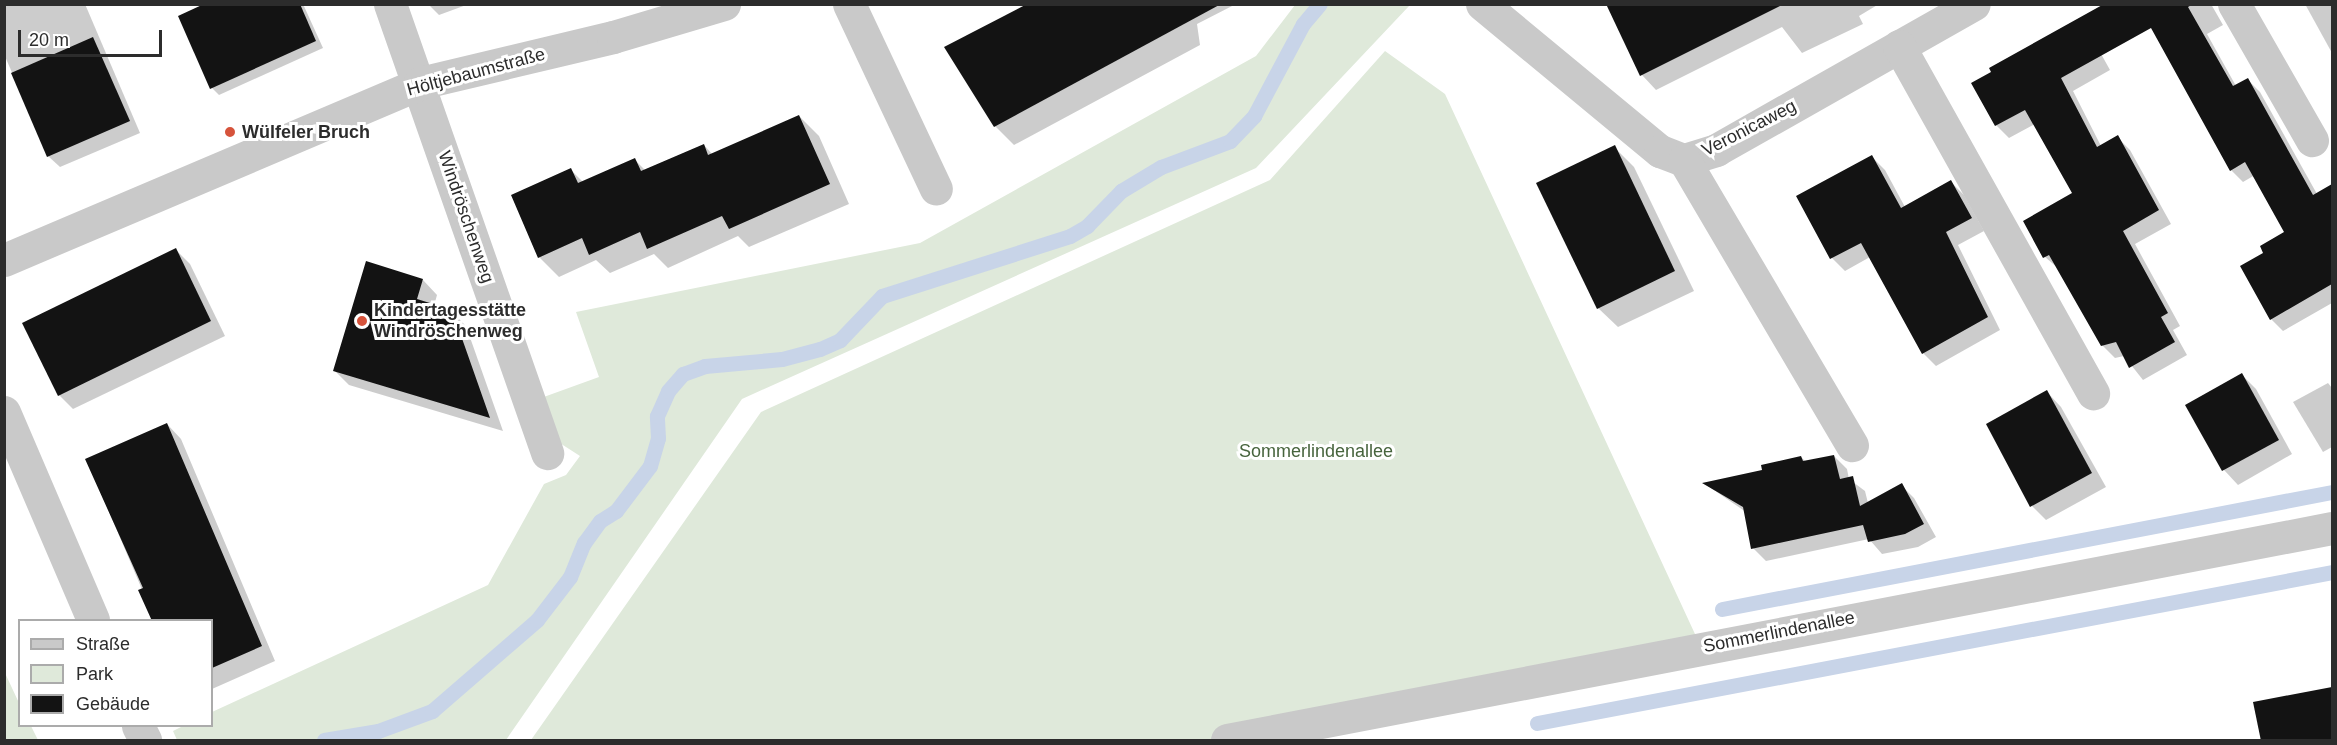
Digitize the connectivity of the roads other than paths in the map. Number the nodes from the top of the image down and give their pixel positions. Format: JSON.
{"nodes":[{"id":1,"x":390,"y":4,"type":"edge"},
{"id":2,"x":724,"y":4,"type":"edge"},
{"id":3,"x":849,"y":4,"type":"edge"},
{"id":4,"x":1482,"y":4,"type":"edge"},
{"id":5,"x":1974,"y":4,"type":"edge"},
{"id":6,"x":2234,"y":4,"type":"edge"},
{"id":7,"x":1899,"y":46,"type":"junction"},
{"id":8,"x":420,"y":83,"type":"junction"},
{"id":9,"x":2312,"y":140,"type":"dead end"},
{"id":10,"x":1684,"y":160,"type":"junction"},
{"id":11,"x":936,"y":189,"type":"dead end"},
{"id":12,"x":4,"y":260,"type":"edge"},
{"id":13,"x":2093,"y":393,"type":"dead end"},
{"id":14,"x":4,"y":412,"type":"edge"},
{"id":15,"x":1852,"y":445,"type":"dead end"},
{"id":16,"x":547,"y":453,"type":"dead end"},
{"id":17,"x":2332,"y":528,"type":"edge"},
{"id":18,"x":92,"y":619,"type":"edge"},
{"id":19,"x":138,"y":727,"type":"edge"},
{"id":20,"x":145,"y":741,"type":"edge"},
{"id":21,"x":1227,"y":741,"type":"edge"}],
"edges":[{"from":1,"to":8,"type":"street","name":"Windröschenweg"},
{"from":2,"to":8,"type":"street","name":"Höltjebaumstraße"},
{"from":3,"to":11,"type":"street"},
{"from":4,"to":10,"type":"street","name":"Veronicaweg"},
{"from":5,"to":7,"type":"street","name":"Veronicaweg"},
{"from":6,"to":9,"type":"street"},
{"from":7,"to":10,"type":"street","name":"Veronicaweg"},
{"from":7,"to":13,"type":"street"},
{"from":8,"to":12,"type":"street","name":"Höltjebaumstraße"},
{"from":8,"to":16,"type":"street","name":"Windröschenweg"},
{"from":10,"to":15,"type":"street"},
{"from":14,"to":18,"type":"street"},
{"from":17,"to":21,"type":"street","name":"Sommerlindenallee"},
{"from":19,"to":20,"type":"street"}]}
